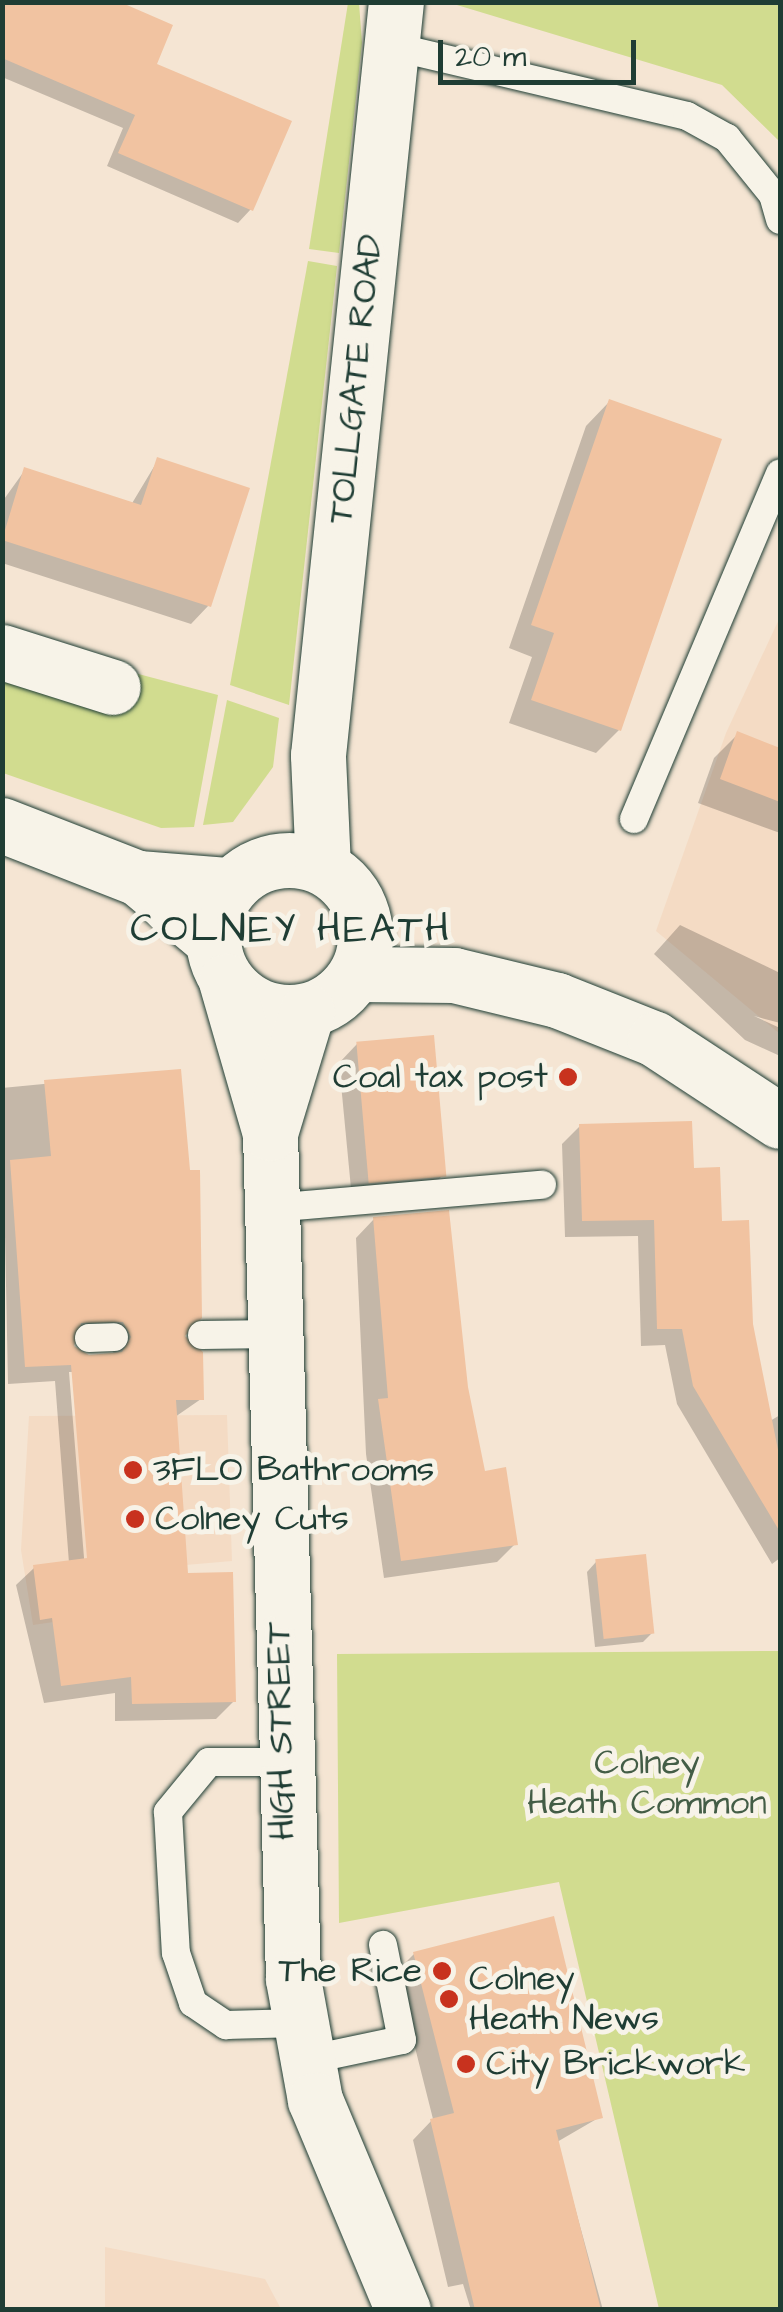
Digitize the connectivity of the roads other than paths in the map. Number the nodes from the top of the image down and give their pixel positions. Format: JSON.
{"nodes":[{"id":1,"x":394,"y":24,"type":"edge"},
{"id":2,"x":780,"y":220,"type":"edge"},
{"id":3,"x":780,"y":474,"type":"edge"},
{"id":4,"x":2,"y":652,"type":"edge"},
{"id":5,"x":113,"y":687,"type":"dead end"},
{"id":6,"x":318,"y":755,"type":"junction"},
{"id":7,"x":634,"y":819,"type":"dead end"},
{"id":8,"x":2,"y":826,"type":"edge"},
{"id":9,"x":250,"y":872,"type":"junction"},
{"id":10,"x":138,"y":878,"type":"junction"},
{"id":11,"x":340,"y":883,"type":"junction"},
{"id":12,"x":219,"y":960,"type":"junction"},
{"id":13,"x":356,"y":974,"type":"junction"},
{"id":14,"x":454,"y":975,"type":"junction"},
{"id":15,"x":307,"y":1010,"type":"junction"},
{"id":16,"x":780,"y":1121,"type":"edge"},
{"id":17,"x":270,"y":1133,"type":"junction"},
{"id":18,"x":542,"y":1185,"type":"dead end"},
{"id":19,"x":272,"y":1208,"type":"junction"},
{"id":20,"x":274,"y":1334,"type":"junction"},
{"id":21,"x":202,"y":1335,"type":"dead end"},
{"id":22,"x":280,"y":1762,"type":"junction"},
{"id":23,"x":383,"y":1945,"type":"dead end"},
{"id":24,"x":303,"y":2042,"type":"junction"},
{"id":25,"x":402,"y":2310,"type":"edge"}],
"edges":[{"from":1,"to":2,"type":"lane"},
{"from":1,"to":6,"type":"street","name":"TOLLGATE ROAD"},
{"from":3,"to":7,"type":"lane"},
{"from":4,"to":5,"type":"street"},
{"from":6,"to":9,"type":"street","name":"TOLLGATE ROAD"},
{"from":6,"to":11,"type":"street","name":"TOLLGATE ROAD"},
{"from":8,"to":10,"type":"street"},
{"from":9,"to":10,"type":"street"},
{"from":9,"to":11,"type":"street"},
{"from":9,"to":12,"type":"street"},
{"from":10,"to":12,"type":"street"},
{"from":11,"to":13,"type":"street"},
{"from":11,"to":14,"type":"street"},
{"from":12,"to":15,"type":"street"},
{"from":12,"to":17,"type":"street","name":"HIGH STREET"},
{"from":13,"to":14,"type":"street"},
{"from":13,"to":15,"type":"street"},
{"from":14,"to":16,"type":"street"},
{"from":15,"to":17,"type":"street","name":"HIGH STREET"},
{"from":17,"to":19,"type":"street","name":"HIGH STREET"},
{"from":18,"to":19,"type":"lane"},
{"from":19,"to":20,"type":"street","name":"HIGH STREET"},
{"from":20,"to":21,"type":"lane"},
{"from":20,"to":22,"type":"street","name":"HIGH STREET"},
{"from":22,"to":24,"type":"street","name":"HIGH STREET"},
{"from":22,"to":24,"type":"lane"},
{"from":23,"to":24,"type":"lane"},
{"from":24,"to":25,"type":"street","name":"HIGH STREET"}]}
